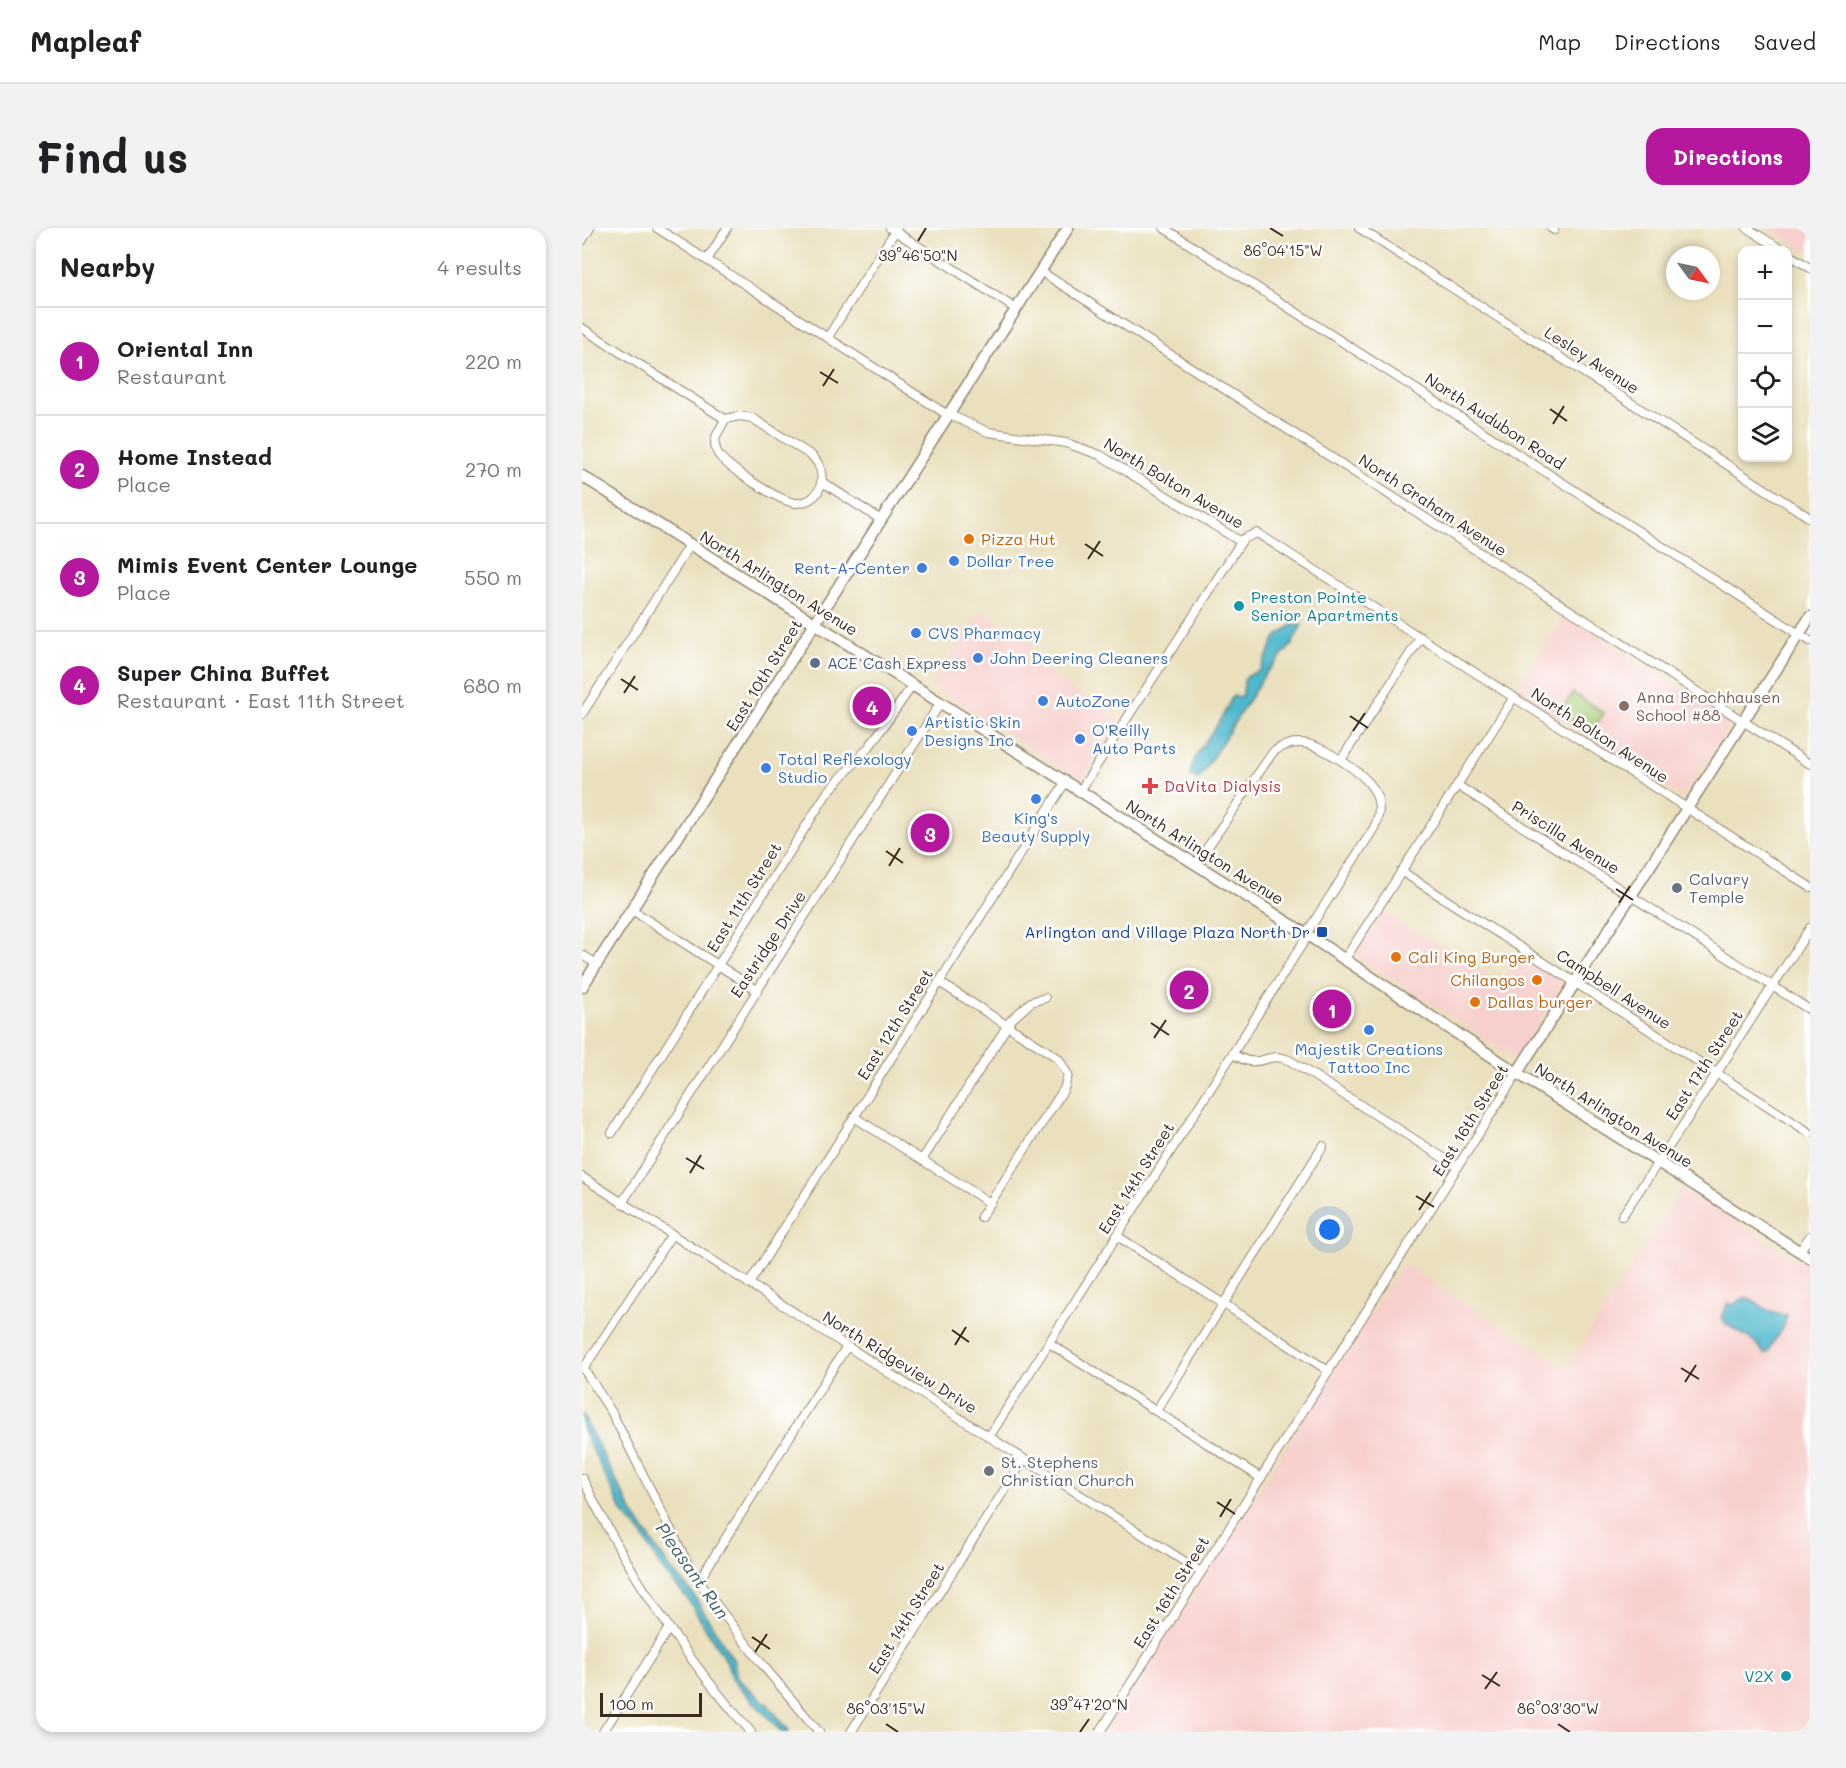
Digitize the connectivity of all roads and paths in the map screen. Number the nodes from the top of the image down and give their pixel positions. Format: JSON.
{"nodes":[{"id":1,"x":590,"y":228,"type":"edge"},
{"id":2,"x":657,"y":228,"type":"edge"},
{"id":3,"x":727,"y":228,"type":"edge"},
{"id":4,"x":1068,"y":228,"type":"edge"},
{"id":5,"x":1164,"y":228,"type":"edge"},
{"id":6,"x":1359,"y":228,"type":"edge"},
{"id":7,"x":1747,"y":228,"type":"edge"},
{"id":8,"x":894,"y":229,"type":"edge"},
{"id":9,"x":582,"y":241,"type":"edge"},
{"id":10,"x":1776,"y":246,"type":"edge"},
{"id":11,"x":1792,"y":257,"type":"edge"},
{"id":12,"x":707,"y":260,"type":"junction"},
{"id":13,"x":1810,"y":268,"type":"edge"},
{"id":14,"x":1040,"y":271,"type":"junction"},
{"id":15,"x":1016,"y":309,"type":"junction"},
{"id":16,"x":582,"y":327,"type":"edge"},
{"id":17,"x":828,"y":337,"type":"junction"},
{"id":18,"x":948,"y":414,"type":"junction"},
{"id":19,"x":725,"y":419,"type":"junction"},
{"id":20,"x":582,"y":476,"type":"edge"},
{"id":21,"x":822,"y":482,"type":"junction"},
{"id":22,"x":1810,"y":518,"type":"edge"},
{"id":23,"x":881,"y":520,"type":"junction"},
{"id":24,"x":1241,"y":542,"type":"junction"},
{"id":25,"x":690,"y":545,"type":"junction"},
{"id":26,"x":1810,"y":617,"type":"edge"},
{"id":27,"x":814,"y":624,"type":"junction"},
{"id":28,"x":1799,"y":634,"type":"junction"},
{"id":29,"x":1421,"y":637,"type":"junction"},
{"id":30,"x":1810,"y":641,"type":"edge"},
{"id":31,"x":912,"y":686,"type":"junction"},
{"id":32,"x":1514,"y":697,"type":"junction"},
{"id":33,"x":941,"y":702,"type":"junction"},
{"id":34,"x":582,"y":714,"type":"edge"},
{"id":35,"x":1743,"y":722,"type":"junction"},
{"id":36,"x":1341,"y":760,"type":"junction"},
{"id":37,"x":1810,"y":764,"type":"edge"},
{"id":38,"x":1066,"y":781,"type":"junction"},
{"id":39,"x":1457,"y":786,"type":"junction"},
{"id":40,"x":1080,"y":791,"type":"junction"},
{"id":41,"x":1688,"y":809,"type":"junction"},
{"id":42,"x":1196,"y":864,"type":"junction"},
{"id":43,"x":1401,"y":872,"type":"junction"},
{"id":44,"x":1810,"y":887,"type":"edge"},
{"id":45,"x":1631,"y":896,"type":"junction"},
{"id":46,"x":632,"y":910,"type":"junction"},
{"id":47,"x":1810,"y":928,"type":"edge"},
{"id":48,"x":1307,"y":934,"type":"junction"},
{"id":49,"x":582,"y":955,"type":"edge"},
{"id":50,"x":1345,"y":959,"type":"junction"},
{"id":51,"x":597,"y":964,"type":"junction"},
{"id":52,"x":718,"y":965,"type":"junction"},
{"id":53,"x":939,"y":982,"type":"junction"},
{"id":54,"x":1576,"y":983,"type":"junction"},
{"id":55,"x":1773,"y":986,"type":"junction"},
{"id":56,"x":582,"y":987,"type":"edge"},
{"id":57,"x":757,"y":990,"type":"junction"},
{"id":58,"x":1045,"y":998,"type":"dead end"},
{"id":59,"x":1810,"y":1010,"type":"edge"},
{"id":60,"x":1007,"y":1025,"type":"junction"},
{"id":61,"x":1233,"y":1054,"type":"junction"},
{"id":62,"x":1517,"y":1073,"type":"junction"},
{"id":63,"x":1717,"y":1073,"type":"junction"},
{"id":64,"x":854,"y":1117,"type":"junction"},
{"id":65,"x":612,"y":1133,"type":"dead end"},
{"id":66,"x":1810,"y":1133,"type":"edge"},
{"id":67,"x":1323,"y":1146,"type":"dead end"},
{"id":68,"x":922,"y":1160,"type":"junction"},
{"id":69,"x":1658,"y":1160,"type":"junction"},
{"id":70,"x":1458,"y":1167,"type":"junction"},
{"id":71,"x":582,"y":1177,"type":"edge"},
{"id":72,"x":622,"y":1203,"type":"junction"},
{"id":73,"x":990,"y":1203,"type":"junction"},
{"id":74,"x":1622,"y":1216,"type":"dead end"},
{"id":75,"x":981,"y":1217,"type":"dead end"},
{"id":76,"x":672,"y":1234,"type":"junction"},
{"id":77,"x":1117,"y":1236,"type":"junction"},
{"id":78,"x":1810,"y":1236,"type":"edge"},
{"id":79,"x":1800,"y":1251,"type":"junction"},
{"id":80,"x":1810,"y":1258,"type":"edge"},
{"id":81,"x":749,"y":1284,"type":"junction"},
{"id":82,"x":1224,"y":1304,"type":"junction"},
{"id":83,"x":1049,"y":1343,"type":"junction"},
{"id":84,"x":847,"y":1346,"type":"junction"},
{"id":85,"x":583,"y":1367,"type":"edge"},
{"id":86,"x":1329,"y":1371,"type":"junction"},
{"id":87,"x":1156,"y":1411,"type":"junction"},
{"id":88,"x":989,"y":1437,"type":"junction"},
{"id":89,"x":1024,"y":1459,"type":"junction"},
{"id":90,"x":582,"y":1478,"type":"edge"},
{"id":91,"x":1261,"y":1478,"type":"junction"},
{"id":92,"x":1201,"y":1572,"type":"junction"},
{"id":93,"x":698,"y":1582,"type":"junction"},
{"id":94,"x":669,"y":1629,"type":"junction"},
{"id":95,"x":603,"y":1732,"type":"edge"},
{"id":96,"x":751,"y":1732,"type":"edge"},
{"id":97,"x":819,"y":1732,"type":"edge"},
{"id":98,"x":851,"y":1732,"type":"edge"},
{"id":99,"x":1100,"y":1732,"type":"edge"}],
"edges":[{"from":1,"to":9,"type":"street"},
{"from":2,"to":12,"type":"street","name":"North Bolton Avenue"},
{"from":3,"to":12,"type":"street"},
{"from":4,"to":14,"type":"main road","name":"East 10th Street"},
{"from":5,"to":28,"type":"street","name":"North Audubon Road"},
{"from":6,"to":22,"type":"street","name":"Lesley Avenue"},
{"from":7,"to":10,"type":"street"},
{"from":8,"to":15,"type":"street"},
{"from":8,"to":17,"type":"street"},
{"from":11,"to":13,"type":"street"},
{"from":12,"to":17,"type":"street","name":"North Bolton Avenue"},
{"from":14,"to":15,"type":"main road","name":"East 10th Street"},
{"from":14,"to":35,"type":"street","name":"North Graham Avenue"},
{"from":15,"to":18,"type":"main road","name":"East 10th Street"},
{"from":16,"to":19,"type":"street"},
{"from":17,"to":18,"type":"street","name":"North Bolton Avenue"},
{"from":18,"to":23,"type":"main road","name":"East 10th Street"},
{"from":18,"to":24,"type":"street","name":"North Bolton Avenue"},
{"from":19,"to":21,"type":"street"},
{"from":19,"to":21,"type":"street"},
{"from":20,"to":25,"type":"main road","name":"North Arlington Avenue"},
{"from":21,"to":23,"type":"street"},
{"from":23,"to":27,"type":"main road","name":"East 10th Street"},
{"from":24,"to":29,"type":"street","name":"North Bolton Avenue"},
{"from":24,"to":40,"type":"street"},
{"from":25,"to":27,"type":"main road","name":"North Arlington Avenue"},
{"from":25,"to":34,"type":"street"},
{"from":26,"to":28,"type":"main road","name":"East 16th Street"},
{"from":27,"to":31,"type":"main road","name":"North Arlington Avenue"},
{"from":27,"to":46,"type":"main road","name":"East 10th Street"},
{"from":28,"to":30,"type":"street","name":"North Audubon Road"},
{"from":28,"to":35,"type":"main road","name":"East 16th Street"},
{"from":29,"to":32,"type":"street","name":"North Bolton Avenue"},
{"from":29,"to":36,"type":"street"},
{"from":31,"to":33,"type":"main road","name":"North Arlington Avenue"},
{"from":31,"to":52,"type":"street","name":"East 11th Street"},
{"from":32,"to":39,"type":"street"},
{"from":32,"to":41,"type":"street","name":"North Bolton Avenue"},
{"from":33,"to":38,"type":"main road","name":"North Arlington Avenue"},
{"from":33,"to":57,"type":"street","name":"Eastridge Drive"},
{"from":35,"to":37,"type":"street","name":"North Graham Avenue"},
{"from":35,"to":41,"type":"main road","name":"East 16th Street"},
{"from":36,"to":42,"type":"street","name":"East 14th Street"},
{"from":36,"to":48,"type":"street","name":"East 14th Street"},
{"from":38,"to":40,"type":"main road","name":"North Arlington Avenue"},
{"from":38,"to":53,"type":"street","name":"East 12th Street"},
{"from":39,"to":43,"type":"street"},
{"from":39,"to":45,"type":"street","name":"Priscilla Avenue"},
{"from":40,"to":42,"type":"main road","name":"North Arlington Avenue"},
{"from":41,"to":44,"type":"street","name":"North Bolton Avenue"},
{"from":41,"to":45,"type":"main road","name":"East 16th Street"},
{"from":42,"to":48,"type":"main road","name":"North Arlington Avenue"},
{"from":43,"to":50,"type":"street"},
{"from":43,"to":54,"type":"street","name":"Campbell Avenue"},
{"from":45,"to":54,"type":"main road","name":"East 16th Street"},
{"from":45,"to":55,"type":"street","name":"Priscilla Avenue"},
{"from":46,"to":51,"type":"main road","name":"East 10th Street"},
{"from":46,"to":52,"type":"street"},
{"from":47,"to":55,"type":"street","name":"East 17th Street"},
{"from":48,"to":50,"type":"main road","name":"North Arlington Avenue"},
{"from":48,"to":61,"type":"street","name":"East 14th Street"},
{"from":49,"to":51,"type":"street"},
{"from":50,"to":62,"type":"main road","name":"North Arlington Avenue"},
{"from":51,"to":56,"type":"main road","name":"East 10th Street"},
{"from":52,"to":57,"type":"street"},
{"from":52,"to":65,"type":"street","name":"East 11th Street"},
{"from":53,"to":60,"type":"street"},
{"from":53,"to":64,"type":"street","name":"East 12th Street"},
{"from":54,"to":62,"type":"main road","name":"East 16th Street"},
{"from":54,"to":63,"type":"street","name":"Campbell Avenue"},
{"from":55,"to":59,"type":"street","name":"Priscilla Avenue"},
{"from":55,"to":63,"type":"street","name":"East 17th Street"},
{"from":57,"to":72,"type":"street","name":"Eastridge Drive"},
{"from":58,"to":60,"type":"street"},
{"from":60,"to":68,"type":"street"},
{"from":60,"to":73,"type":"street"},
{"from":61,"to":70,"type":"street"},
{"from":61,"to":77,"type":"street","name":"East 14th Street"},
{"from":62,"to":69,"type":"main road","name":"North Arlington Avenue"},
{"from":62,"to":70,"type":"street","name":"East 16th Street"},
{"from":63,"to":66,"type":"street","name":"Campbell Avenue"},
{"from":63,"to":69,"type":"street","name":"East 17th Street"},
{"from":64,"to":68,"type":"street"},
{"from":64,"to":81,"type":"street","name":"East 12th Street"},
{"from":67,"to":82,"type":"street"},
{"from":68,"to":73,"type":"street"},
{"from":69,"to":74,"type":"street","name":"East 17th Street"},
{"from":69,"to":79,"type":"main road","name":"North Arlington Avenue"},
{"from":70,"to":86,"type":"street","name":"East 16th Street"},
{"from":71,"to":72,"type":"street","name":"North Ridgeview Drive"},
{"from":72,"to":76,"type":"street","name":"North Ridgeview Drive"},
{"from":73,"to":75,"type":"street"},
{"from":76,"to":81,"type":"street","name":"North Ridgeview Drive"},
{"from":76,"to":85,"type":"street"},
{"from":77,"to":82,"type":"street"},
{"from":77,"to":83,"type":"street","name":"East 14th Street"},
{"from":78,"to":79,"type":"street"},
{"from":79,"to":80,"type":"main road","name":"North Arlington Avenue"},
{"from":81,"to":84,"type":"street","name":"North Ridgeview Drive"},
{"from":82,"to":86,"type":"street"},
{"from":82,"to":87,"type":"street"},
{"from":83,"to":87,"type":"street"},
{"from":83,"to":88,"type":"street","name":"East 14th Street"},
{"from":84,"to":88,"type":"street","name":"North Ridgeview Drive"},
{"from":84,"to":93,"type":"street"},
{"from":85,"to":93,"type":"street"},
{"from":86,"to":91,"type":"street","name":"East 16th Street"},
{"from":87,"to":91,"type":"street"},
{"from":88,"to":89,"type":"street","name":"North Ridgeview Drive"},
{"from":89,"to":92,"type":"street","name":"North Ridgeview Drive"},
{"from":89,"to":98,"type":"street","name":"East 14th Street"},
{"from":90,"to":94,"type":"street"},
{"from":91,"to":92,"type":"street","name":"East 16th Street"},
{"from":92,"to":99,"type":"street","name":"East 16th Street"},
{"from":93,"to":97,"type":"street"},
{"from":94,"to":95,"type":"street"},
{"from":94,"to":96,"type":"street"}]}
